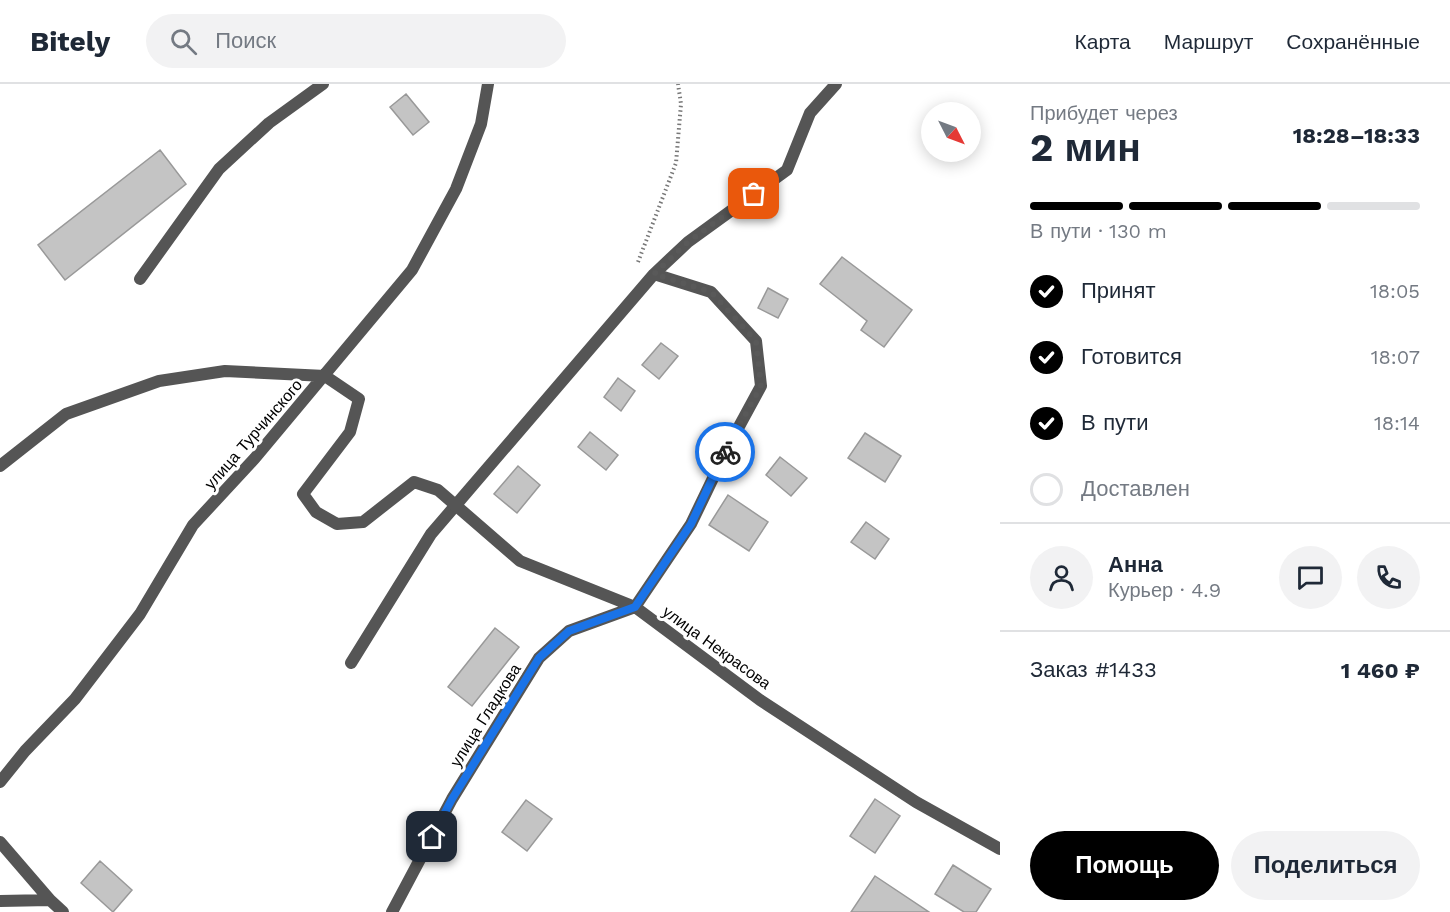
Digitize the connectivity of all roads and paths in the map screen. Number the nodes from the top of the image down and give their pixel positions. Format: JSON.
{"nodes":[{"id":1,"x":323,"y":84,"type":"edge"},
{"id":2,"x":488,"y":84,"type":"edge"},
{"id":3,"x":678,"y":84,"type":"edge"},
{"id":4,"x":836,"y":84,"type":"edge"},
{"id":5,"x":637,"y":265,"type":"dead end"},
{"id":6,"x":654,"y":274,"type":"junction"},
{"id":7,"x":140,"y":279,"type":"dead end"},
{"id":8,"x":326,"y":376,"type":"junction"},
{"id":9,"x":0,"y":466,"type":"edge"},
{"id":10,"x":455,"y":506,"type":"junction"},
{"id":11,"x":635,"y":607,"type":"junction"},
{"id":12,"x":351,"y":663,"type":"dead end"},
{"id":13,"x":0,"y":782,"type":"edge"},
{"id":14,"x":0,"y":842,"type":"edge"},
{"id":15,"x":1000,"y":849,"type":"edge"},
{"id":16,"x":50,"y":900,"type":"junction"},
{"id":17,"x":0,"y":901,"type":"edge"},
{"id":18,"x":63,"y":912,"type":"edge"},
{"id":19,"x":392,"y":912,"type":"edge"}],
"edges":[{"from":1,"to":7,"type":"street"},
{"from":2,"to":8,"type":"street","name":"улица Турчинского"},
{"from":3,"to":5,"type":"path"},
{"from":4,"to":6,"type":"street"},
{"from":6,"to":10,"type":"street"},
{"from":6,"to":11,"type":"street"},
{"from":8,"to":9,"type":"street"},
{"from":8,"to":10,"type":"street","name":"улица Некрасова"},
{"from":8,"to":13,"type":"street","name":"улица Турчинского"},
{"from":10,"to":11,"type":"street","name":"улица Некрасова"},
{"from":10,"to":12,"type":"street"},
{"from":11,"to":15,"type":"street","name":"улица Некрасова"},
{"from":11,"to":19,"type":"street","name":"улица Гладкова"},
{"from":14,"to":16,"type":"street"},
{"from":16,"to":17,"type":"street"},
{"from":16,"to":18,"type":"street"}]}
